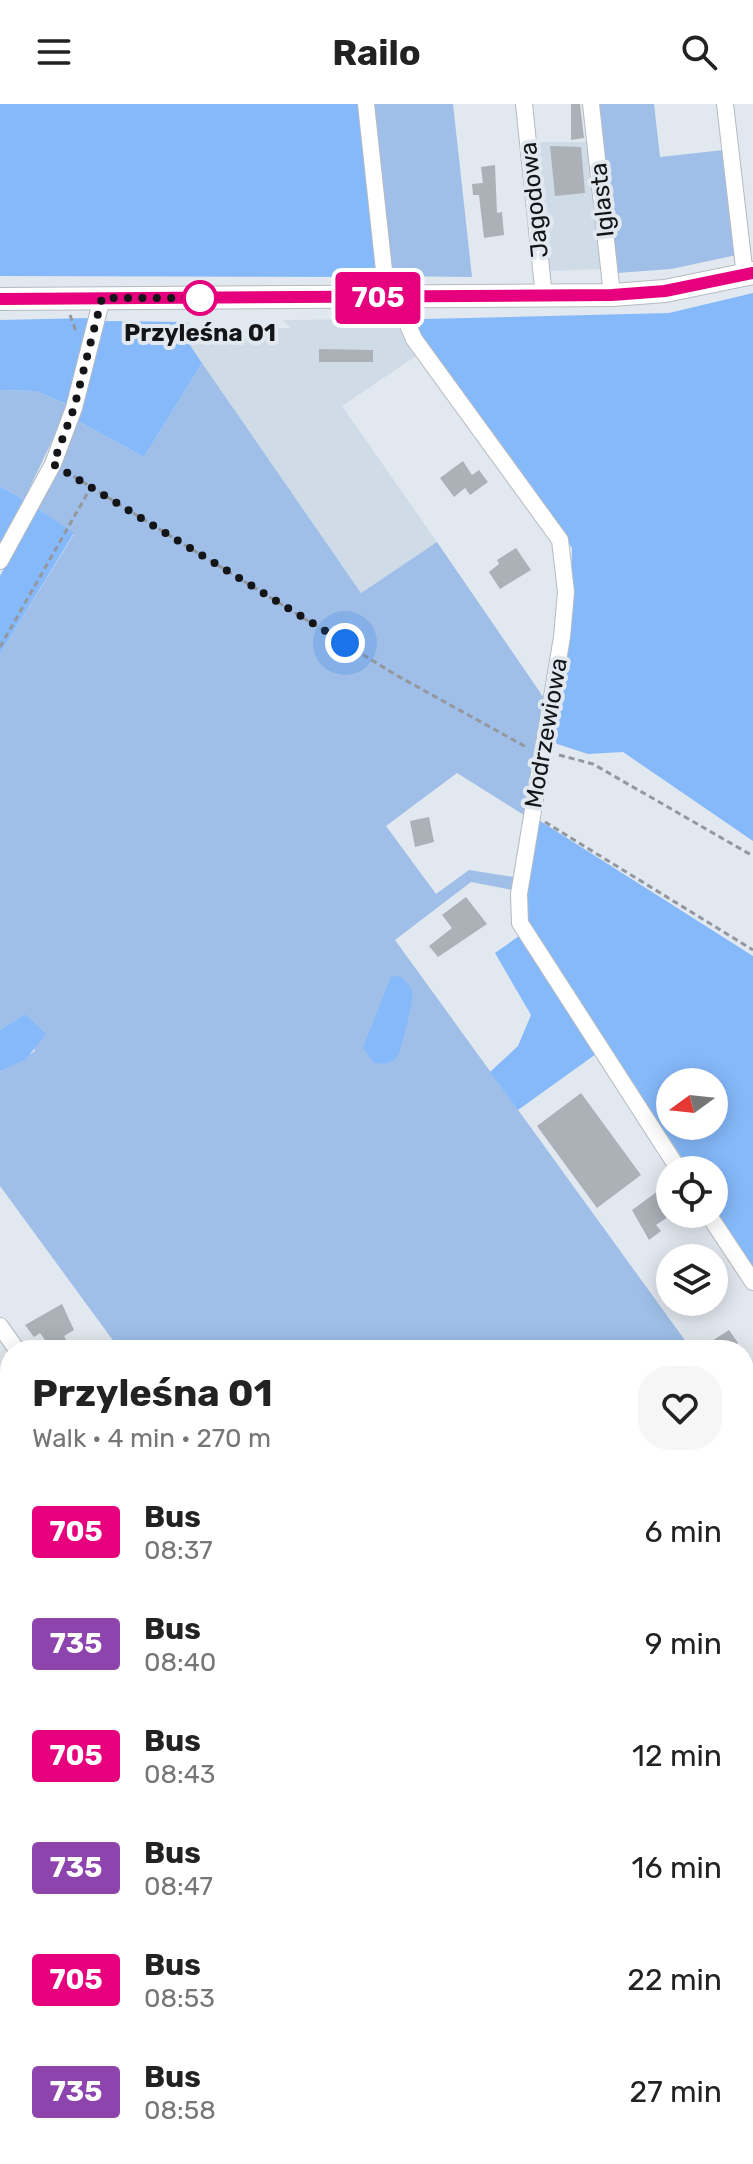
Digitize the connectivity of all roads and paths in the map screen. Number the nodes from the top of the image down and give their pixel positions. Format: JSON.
{"nodes":[{"id":1,"x":366,"y":104,"type":"edge"},
{"id":2,"x":524,"y":104,"type":"edge"},
{"id":3,"x":591,"y":104,"type":"edge"},
{"id":4,"x":725,"y":104,"type":"edge"},
{"id":5,"x":749,"y":274,"type":"edge"},
{"id":6,"x":612,"y":295,"type":"junction"},
{"id":7,"x":544,"y":297,"type":"junction"},
{"id":8,"x":69,"y":298,"type":"junction"},
{"id":9,"x":102,"y":298,"type":"junction"},
{"id":10,"x":396,"y":298,"type":"junction"},
{"id":11,"x":0,"y":299,"type":"edge"},
{"id":12,"x":88,"y":353,"type":"junction"},
{"id":13,"x":53,"y":464,"type":"junction"},
{"id":14,"x":91,"y":487,"type":"junction"},
{"id":15,"x":0,"y":561,"type":"edge"},
{"id":16,"x":0,"y":647,"type":"edge"},
{"id":17,"x":541,"y":750,"type":"junction"},
{"id":18,"x":533,"y":815,"type":"junction"},
{"id":19,"x":753,"y":856,"type":"edge"},
{"id":20,"x":753,"y":950,"type":"edge"},
{"id":21,"x":670,"y":1156,"type":"edge"},
{"id":22,"x":717,"y":1228,"type":"edge"},
{"id":23,"x":753,"y":1282,"type":"edge"}],
"edges":[{"from":1,"to":10,"type":"street","name":"Modrzewiowa"},
{"from":2,"to":7,"type":"street","name":"Jagodowa"},
{"from":3,"to":6,"type":"street","name":"Iglasta"},
{"from":4,"to":5,"type":"street"},
{"from":5,"to":6,"type":"main road"},
{"from":6,"to":7,"type":"main road"},
{"from":7,"to":10,"type":"main road"},
{"from":8,"to":9,"type":"main road"},
{"from":8,"to":11,"type":"main road"},
{"from":8,"to":12,"type":"path"},
{"from":9,"to":10,"type":"main road"},
{"from":9,"to":12,"type":"street"},
{"from":10,"to":17,"type":"street","name":"Modrzewiowa"},
{"from":12,"to":13,"type":"street"},
{"from":13,"to":14,"type":"path"},
{"from":13,"to":15,"type":"street"},
{"from":14,"to":16,"type":"path"},
{"from":14,"to":17,"type":"path"},
{"from":17,"to":18,"type":"street","name":"Modrzewiowa"},
{"from":17,"to":19,"type":"path"},
{"from":18,"to":20,"type":"path"},
{"from":18,"to":21,"type":"street","name":"Modrzewiowa"},
{"from":22,"to":23,"type":"street"}]}
